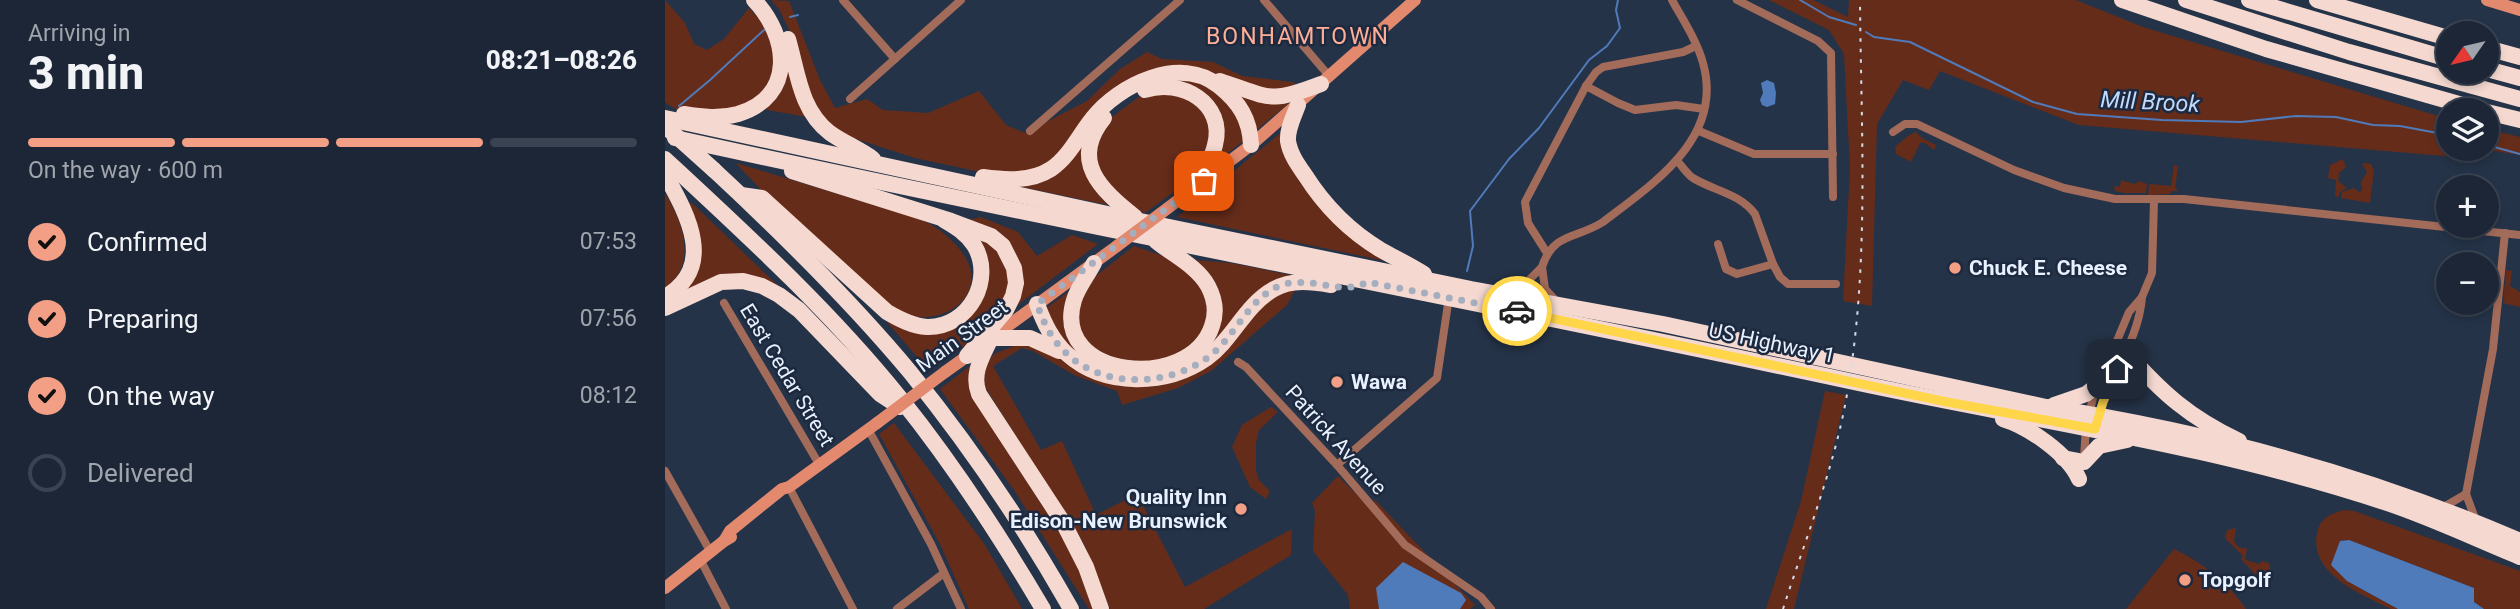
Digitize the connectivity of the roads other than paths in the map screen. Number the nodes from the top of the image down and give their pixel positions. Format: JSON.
{"nodes":[{"id":1,"x":754,"y":0,"type":"edge"},
{"id":2,"x":767,"y":0,"type":"edge"},
{"id":3,"x":843,"y":0,"type":"edge"},
{"id":4,"x":961,"y":0,"type":"edge"},
{"id":5,"x":1180,"y":0,"type":"edge"},
{"id":6,"x":1264,"y":0,"type":"edge"},
{"id":7,"x":1415,"y":0,"type":"edge"},
{"id":8,"x":1672,"y":0,"type":"edge"},
{"id":9,"x":1737,"y":0,"type":"edge"},
{"id":10,"x":2122,"y":0,"type":"edge"},
{"id":11,"x":2186,"y":0,"type":"edge"},
{"id":12,"x":2249,"y":0,"type":"edge"},
{"id":13,"x":2317,"y":0,"type":"edge"},
{"id":14,"x":2487,"y":0,"type":"edge"},
{"id":15,"x":2520,"y":10,"type":"edge"},
{"id":16,"x":2436,"y":35,"type":"edge"},
{"id":17,"x":1696,"y":46,"type":"junction"},
{"id":18,"x":2499,"y":51,"type":"edge"},
{"id":19,"x":2436,"y":55,"type":"edge"},
{"id":20,"x":2520,"y":57,"type":"edge"},
{"id":21,"x":895,"y":59,"type":"junction"},
{"id":22,"x":2499,"y":72,"type":"edge"},
{"id":23,"x":1209,"y":78,"type":"junction"},
{"id":24,"x":2520,"y":78,"type":"edge"},
{"id":25,"x":1326,"y":81,"type":"junction"},
{"id":26,"x":1586,"y":86,"type":"junction"},
{"id":27,"x":2438,"y":98,"type":"edge"},
{"id":28,"x":850,"y":99,"type":"dead end"},
{"id":29,"x":2520,"y":99,"type":"edge"},
{"id":30,"x":1298,"y":105,"type":"junction"},
{"id":31,"x":1704,"y":109,"type":"junction"},
{"id":32,"x":2499,"y":115,"type":"edge"},
{"id":33,"x":665,"y":117,"type":"edge"},
{"id":34,"x":2520,"y":120,"type":"edge"},
{"id":35,"x":665,"y":126,"type":"edge"},
{"id":36,"x":1030,"y":131,"type":"dead end"},
{"id":37,"x":1699,"y":131,"type":"junction"},
{"id":38,"x":1893,"y":132,"type":"dead end"},
{"id":39,"x":665,"y":135,"type":"edge"},
{"id":40,"x":1251,"y":145,"type":"junction"},
{"id":41,"x":1833,"y":154,"type":"junction"},
{"id":42,"x":665,"y":159,"type":"edge"},
{"id":43,"x":771,"y":159,"type":"junction"},
{"id":44,"x":1678,"y":162,"type":"junction"},
{"id":45,"x":880,"y":165,"type":"junction"},
{"id":46,"x":665,"y":174,"type":"edge"},
{"id":47,"x":927,"y":175,"type":"junction"},
{"id":48,"x":1189,"y":193,"type":"junction"},
{"id":49,"x":741,"y":195,"type":"junction"},
{"id":50,"x":1833,"y":197,"type":"dead end"},
{"id":51,"x":2154,"y":200,"type":"junction"},
{"id":52,"x":944,"y":220,"type":"junction"},
{"id":53,"x":1140,"y":221,"type":"junction"},
{"id":54,"x":2505,"y":233,"type":"junction"},
{"id":55,"x":2520,"y":235,"type":"edge"},
{"id":56,"x":1154,"y":239,"type":"junction"},
{"id":57,"x":1718,"y":244,"type":"dead end"},
{"id":58,"x":1547,"y":253,"type":"junction"},
{"id":59,"x":1094,"y":263,"type":"junction"},
{"id":60,"x":1773,"y":264,"type":"junction"},
{"id":61,"x":1542,"y":267,"type":"junction"},
{"id":62,"x":1367,"y":282,"type":"junction"},
{"id":63,"x":1439,"y":282,"type":"junction"},
{"id":64,"x":1836,"y":284,"type":"dead end"},
{"id":65,"x":1502,"y":294,"type":"junction"},
{"id":66,"x":2142,"y":297,"type":"junction"},
{"id":67,"x":665,"y":298,"type":"edge"},
{"id":68,"x":1449,"y":298,"type":"junction"},
{"id":69,"x":724,"y":303,"type":"dead end"},
{"id":70,"x":1037,"y":304,"type":"junction"},
{"id":71,"x":1562,"y":306,"type":"junction"},
{"id":72,"x":665,"y":308,"type":"edge"},
{"id":73,"x":991,"y":338,"type":"junction"},
{"id":74,"x":2119,"y":351,"type":"junction"},
{"id":75,"x":1068,"y":355,"type":"junction"},
{"id":76,"x":967,"y":356,"type":"junction"},
{"id":77,"x":1238,"y":362,"type":"dead end"},
{"id":78,"x":2099,"y":384,"type":"junction"},
{"id":79,"x":1947,"y":402,"type":"junction"},
{"id":80,"x":2046,"y":407,"type":"junction"},
{"id":81,"x":913,"y":415,"type":"junction"},
{"id":82,"x":2092,"y":421,"type":"junction"},
{"id":83,"x":873,"y":426,"type":"junction"},
{"id":84,"x":2137,"y":438,"type":"junction"},
{"id":85,"x":2263,"y":453,"type":"junction"},
{"id":86,"x":2063,"y":458,"type":"junction"},
{"id":87,"x":2084,"y":462,"type":"junction"},
{"id":88,"x":820,"y":464,"type":"junction"},
{"id":89,"x":1337,"y":466,"type":"junction"},
{"id":90,"x":665,"y":471,"type":"edge"},
{"id":91,"x":2079,"y":479,"type":"dead end"},
{"id":92,"x":789,"y":487,"type":"junction"},
{"id":93,"x":2466,"y":494,"type":"junction"},
{"id":94,"x":2440,"y":509,"type":"junction"},
{"id":95,"x":2478,"y":523,"type":"junction"},
{"id":96,"x":2520,"y":541,"type":"edge"},
{"id":97,"x":705,"y":555,"type":"junction"},
{"id":98,"x":2520,"y":557,"type":"edge"},
{"id":99,"x":944,"y":573,"type":"junction"},
{"id":100,"x":665,"y":588,"type":"edge"},
{"id":101,"x":726,"y":609,"type":"edge"},
{"id":102,"x":853,"y":609,"type":"edge"},
{"id":103,"x":897,"y":609,"type":"edge"},
{"id":104,"x":961,"y":609,"type":"edge"},
{"id":105,"x":1043,"y":609,"type":"edge"},
{"id":106,"x":1071,"y":609,"type":"edge"},
{"id":107,"x":1101,"y":609,"type":"edge"},
{"id":108,"x":1491,"y":609,"type":"edge"}],
"edges":[{"from":1,"to":33,"type":"highway"},
{"from":2,"to":45,"type":"highway"},
{"from":3,"to":21,"type":"street"},
{"from":4,"to":21,"type":"street"},
{"from":5,"to":36,"type":"street"},
{"from":6,"to":25,"type":"street"},
{"from":7,"to":25,"type":"main road","name":"Main Street"},
{"from":8,"to":17,"type":"street"},
{"from":9,"to":41,"type":"street"},
{"from":10,"to":27,"type":"highway"},
{"from":11,"to":29,"type":"highway"},
{"from":12,"to":19,"type":"highway"},
{"from":13,"to":16,"type":"highway"},
{"from":14,"to":15,"type":"main road"},
{"from":17,"to":26,"type":"street"},
{"from":17,"to":31,"type":"street"},
{"from":18,"to":20,"type":"highway"},
{"from":21,"to":28,"type":"street"},
{"from":22,"to":24,"type":"highway"},
{"from":23,"to":25,"type":"highway"},
{"from":23,"to":40,"type":"highway"},
{"from":23,"to":47,"type":"highway"},
{"from":25,"to":30,"type":"main road","name":"Main Street"},
{"from":26,"to":31,"type":"street"},
{"from":26,"to":58,"type":"street"},
{"from":30,"to":40,"type":"main road","name":"Main Street"},
{"from":30,"to":63,"type":"highway"},
{"from":31,"to":37,"type":"street"},
{"from":32,"to":34,"type":"highway"},
{"from":33,"to":45,"type":"highway"},
{"from":35,"to":49,"type":"highway","bridge":true},
{"from":37,"to":41,"type":"street"},
{"from":37,"to":44,"type":"street"},
{"from":38,"to":51,"type":"street"},
{"from":39,"to":43,"type":"highway"},
{"from":40,"to":48,"type":"main road","name":"Main Street"},
{"from":41,"to":50,"type":"street"},
{"from":42,"to":81,"type":"highway"},
{"from":43,"to":52,"type":"highway"},
{"from":43,"to":56,"type":"highway","name":"US Highway 1"},
{"from":44,"to":58,"type":"street"},
{"from":44,"to":60,"type":"street"},
{"from":45,"to":47,"type":"highway"},
{"from":46,"to":67,"type":"highway"},
{"from":47,"to":53,"type":"highway"},
{"from":48,"to":53,"type":"highway"},
{"from":48,"to":59,"type":"main road","name":"Main Street","bridge":true},
{"from":49,"to":52,"type":"highway"},
{"from":49,"to":106,"type":"highway"},
{"from":51,"to":54,"type":"street"},
{"from":51,"to":66,"type":"street"},
{"from":52,"to":76,"type":"highway"},
{"from":53,"to":63,"type":"highway"},
{"from":54,"to":55,"type":"street"},
{"from":54,"to":93,"type":"street"},
{"from":56,"to":59,"type":"highway"},
{"from":56,"to":62,"type":"highway","name":"US Highway 1"},
{"from":57,"to":60,"type":"street"},
{"from":58,"to":61,"type":"street"},
{"from":59,"to":70,"type":"main road","name":"Main Street"},
{"from":60,"to":64,"type":"street"},
{"from":61,"to":65,"type":"street"},
{"from":61,"to":71,"type":"street"},
{"from":62,"to":68,"type":"highway","name":"US Highway 1"},
{"from":62,"to":75,"type":"highway"},
{"from":63,"to":65,"type":"highway"},
{"from":63,"to":68,"type":"street"},
{"from":65,"to":71,"type":"highway"},
{"from":66,"to":74,"type":"street"},
{"from":66,"to":74,"type":"street"},
{"from":68,"to":79,"type":"highway","name":"US Highway 1"},
{"from":68,"to":89,"type":"street"},
{"from":69,"to":88,"type":"street","name":"East Cedar Street"},
{"from":70,"to":73,"type":"main road","name":"Main Street"},
{"from":70,"to":75,"type":"highway"},
{"from":71,"to":80,"type":"highway"},
{"from":72,"to":81,"type":"highway"},
{"from":73,"to":75,"type":"highway"},
{"from":73,"to":76,"type":"main road","name":"Main Street"},
{"from":73,"to":107,"type":"highway"},
{"from":74,"to":78,"type":"street"},
{"from":74,"to":82,"type":"street"},
{"from":74,"to":85,"type":"highway"},
{"from":76,"to":83,"type":"main road","name":"Main Street","bridge":true},
{"from":77,"to":89,"type":"street","name":"Patrick Avenue"},
{"from":78,"to":80,"type":"highway"},
{"from":78,"to":82,"type":"street"},
{"from":79,"to":82,"type":"highway","name":"US Highway 1"},
{"from":79,"to":86,"type":"highway"},
{"from":80,"to":82,"type":"highway"},
{"from":81,"to":105,"type":"highway"},
{"from":82,"to":84,"type":"highway"},
{"from":82,"to":85,"type":"highway"},
{"from":82,"to":87,"type":"street"},
{"from":83,"to":88,"type":"main road","name":"Main Street"},
{"from":83,"to":99,"type":"street"},
{"from":84,"to":87,"type":"highway"},
{"from":84,"to":98,"type":"highway"},
{"from":85,"to":94,"type":"highway"},
{"from":86,"to":87,"type":"highway"},
{"from":86,"to":91,"type":"highway"},
{"from":88,"to":92,"type":"main road","name":"Main Street"},
{"from":89,"to":108,"type":"street","name":"Patrick Avenue"},
{"from":90,"to":97,"type":"street"},
{"from":92,"to":97,"type":"main road","name":"Main Street"},
{"from":92,"to":102,"type":"street"},
{"from":93,"to":94,"type":"street"},
{"from":93,"to":95,"type":"street"},
{"from":94,"to":95,"type":"highway"},
{"from":95,"to":96,"type":"highway"},
{"from":97,"to":100,"type":"main road","name":"Main Street"},
{"from":97,"to":101,"type":"street"},
{"from":99,"to":103,"type":"street"},
{"from":99,"to":104,"type":"street"}]}
